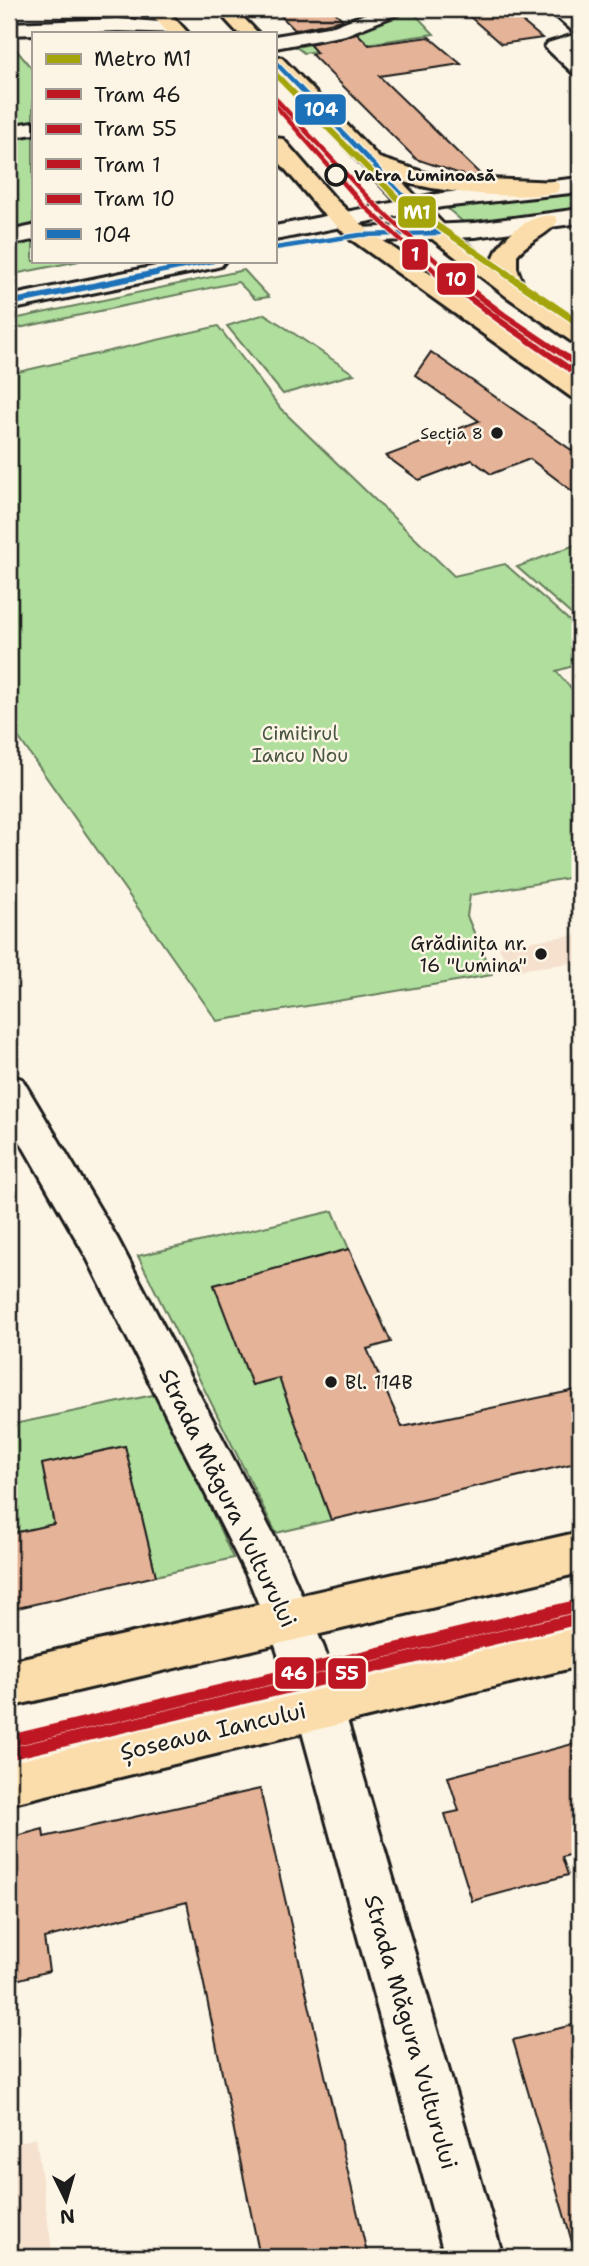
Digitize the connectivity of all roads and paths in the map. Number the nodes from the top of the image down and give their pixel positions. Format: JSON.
{"nodes":[{"id":1,"x":120,"y":9,"type":"edge"},
{"id":2,"x":156,"y":9,"type":"edge"},
{"id":3,"x":225,"y":9,"type":"edge"},
{"id":4,"x":394,"y":9,"type":"edge"},
{"id":5,"x":557,"y":9,"type":"edge"},
{"id":6,"x":9,"y":19,"type":"edge"},
{"id":7,"x":580,"y":27,"type":"edge"},
{"id":8,"x":9,"y":29,"type":"edge"},
{"id":9,"x":176,"y":31,"type":"edge"},
{"id":10,"x":247,"y":32,"type":"edge"},
{"id":11,"x":580,"y":39,"type":"edge"},
{"id":12,"x":276,"y":42,"type":"edge"},
{"id":13,"x":276,"y":63,"type":"edge"},
{"id":14,"x":580,"y":69,"type":"edge"},
{"id":15,"x":32,"y":128,"type":"edge"},
{"id":16,"x":9,"y":132,"type":"edge"},
{"id":17,"x":276,"y":146,"type":"edge"},
{"id":18,"x":365,"y":157,"type":"junction"},
{"id":19,"x":580,"y":185,"type":"edge"},
{"id":20,"x":549,"y":187,"type":"junction"},
{"id":21,"x":412,"y":206,"type":"junction"},
{"id":22,"x":580,"y":216,"type":"edge"},
{"id":23,"x":547,"y":221,"type":"junction"},
{"id":24,"x":351,"y":227,"type":"junction"},
{"id":25,"x":32,"y":233,"type":"edge"},
{"id":26,"x":276,"y":233,"type":"edge"},
{"id":27,"x":439,"y":233,"type":"junction"},
{"id":28,"x":9,"y":238,"type":"edge"},
{"id":29,"x":276,"y":248,"type":"edge"},
{"id":30,"x":134,"y":262,"type":"edge"},
{"id":31,"x":209,"y":262,"type":"edge"},
{"id":32,"x":9,"y":288,"type":"edge"},
{"id":33,"x":514,"y":290,"type":"junction"},
{"id":34,"x":9,"y":303,"type":"edge"},
{"id":35,"x":580,"y":336,"type":"edge"},
{"id":36,"x":580,"y":391,"type":"edge"},
{"id":37,"x":9,"y":1089,"type":"edge"},
{"id":38,"x":580,"y":1552,"type":"edge"},
{"id":39,"x":289,"y":1618,"type":"junction"},
{"id":40,"x":580,"y":1644,"type":"edge"},
{"id":41,"x":9,"y":1684,"type":"edge"},
{"id":42,"x":319,"y":1706,"type":"junction"},
{"id":43,"x":9,"y":1780,"type":"edge"},
{"id":44,"x":474,"y":2257,"type":"edge"}],
"edges":[{"from":1,"to":6,"type":"street"},
{"from":2,"to":9,"type":"main road"},
{"from":3,"to":10,"type":"main road"},
{"from":4,"to":12,"type":"street"},
{"from":5,"to":7,"type":"street"},
{"from":8,"to":9,"type":"street"},
{"from":11,"to":14,"type":"street"},
{"from":13,"to":18,"type":"main road"},
{"from":15,"to":16,"type":"street"},
{"from":17,"to":24,"type":"main road"},
{"from":18,"to":20,"type":"main road"},
{"from":18,"to":21,"type":"main road"},
{"from":19,"to":20,"type":"street"},
{"from":20,"to":21,"type":"street"},
{"from":21,"to":24,"type":"street"},
{"from":21,"to":27,"type":"main road"},
{"from":22,"to":23,"type":"street"},
{"from":23,"to":27,"type":"street"},
{"from":23,"to":33,"type":"main road"},
{"from":24,"to":26,"type":"street"},
{"from":24,"to":27,"type":"street"},
{"from":24,"to":29,"type":"street"},
{"from":24,"to":36,"type":"main road"},
{"from":25,"to":28,"type":"street"},
{"from":27,"to":33,"type":"main road"},
{"from":30,"to":32,"type":"street"},
{"from":31,"to":34,"type":"street"},
{"from":33,"to":35,"type":"main road"},
{"from":37,"to":39,"type":"street","name":"Strada Măgura Vulturului"},
{"from":38,"to":39,"type":"main road"},
{"from":39,"to":41,"type":"main road"},
{"from":39,"to":42,"type":"street","name":"Strada Măgura Vulturului"},
{"from":40,"to":42,"type":"main road","name":"Șoseaua Iancului"},
{"from":42,"to":43,"type":"main road","name":"Șoseaua Iancului"},
{"from":42,"to":44,"type":"street","name":"Strada Măgura Vulturului"}]}
